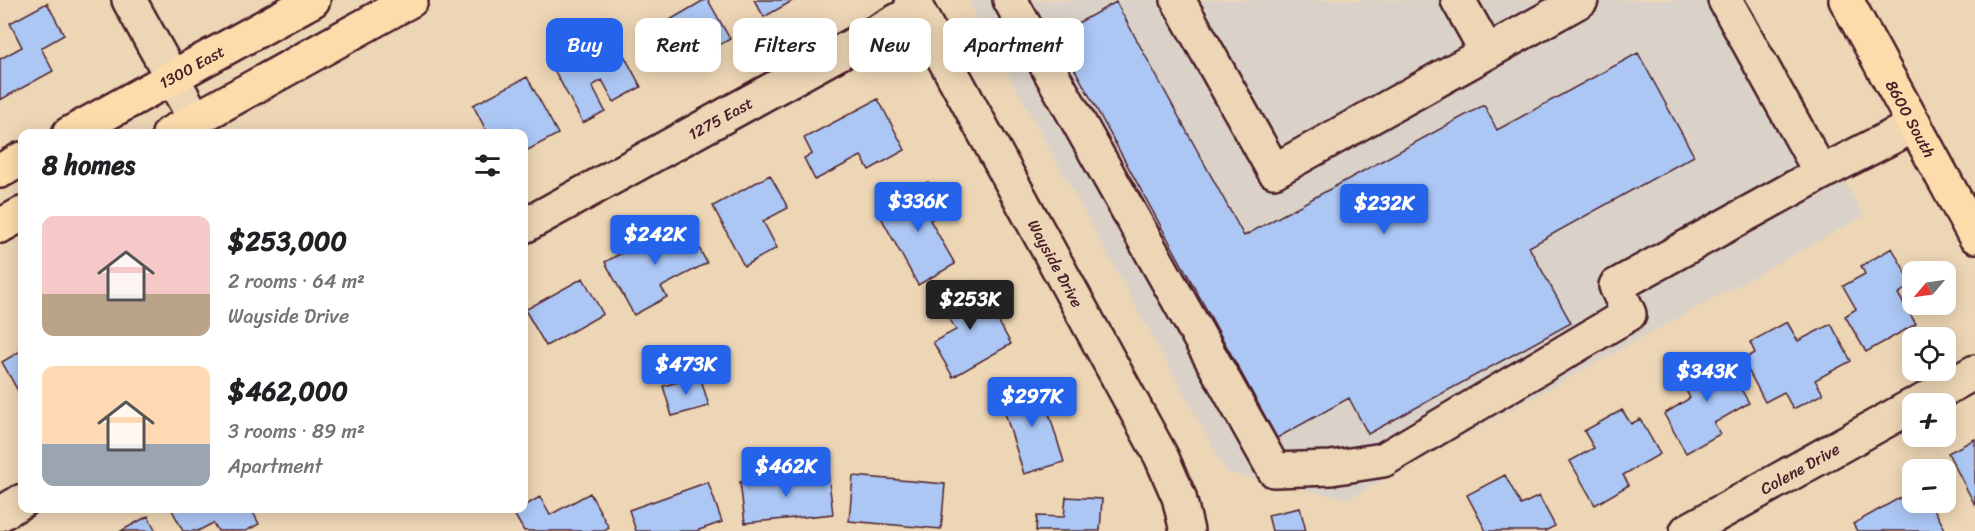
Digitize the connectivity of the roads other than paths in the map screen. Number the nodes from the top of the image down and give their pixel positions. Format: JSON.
{"nodes":[{"id":1,"x":129,"y":0,"type":"edge"},
{"id":2,"x":313,"y":0,"type":"edge"},
{"id":3,"x":411,"y":0,"type":"edge"},
{"id":4,"x":1010,"y":0,"type":"edge"},
{"id":5,"x":1178,"y":0,"type":"edge"},
{"id":6,"x":1458,"y":0,"type":"edge"},
{"id":7,"x":1581,"y":0,"type":"edge"},
{"id":8,"x":1725,"y":0,"type":"edge"},
{"id":9,"x":1846,"y":0,"type":"edge"},
{"id":10,"x":914,"y":5,"type":"edge"},
{"id":11,"x":1487,"y":52,"type":"junction"},
{"id":12,"x":172,"y":77,"type":"junction"},
{"id":13,"x":1915,"y":125,"type":"junction"},
{"id":14,"x":182,"y":126,"type":"edge"},
{"id":15,"x":78,"y":129,"type":"edge"},
{"id":16,"x":18,"y":161,"type":"edge"},
{"id":17,"x":0,"y":171,"type":"edge"},
{"id":18,"x":1821,"y":173,"type":"junction"},
{"id":19,"x":18,"y":216,"type":"edge"},
{"id":20,"x":528,"y":224,"type":"edge"},
{"id":21,"x":0,"y":226,"type":"edge"},
{"id":22,"x":1975,"y":236,"type":"edge"},
{"id":23,"x":1975,"y":372,"type":"edge"},
{"id":24,"x":1938,"y":393,"type":"edge"},
{"id":25,"x":1902,"y":412,"type":"edge"},
{"id":26,"x":18,"y":503,"type":"edge"},
{"id":27,"x":0,"y":513,"type":"edge"},
{"id":28,"x":1187,"y":531,"type":"edge"},
{"id":29,"x":1687,"y":531,"type":"edge"}],
"edges":[{"from":1,"to":12,"type":"street"},
{"from":2,"to":12,"type":"main road","name":"1300 East"},
{"from":3,"to":14,"type":"main road"},
{"from":4,"to":18,"type":"street"},
{"from":5,"to":11,"type":"street"},
{"from":6,"to":11,"type":"street"},
{"from":7,"to":11,"type":"street"},
{"from":8,"to":18,"type":"street"},
{"from":9,"to":13,"type":"main road","name":"8600 South"},
{"from":10,"to":20,"type":"street","name":"1275 East"},
{"from":10,"to":28,"type":"street","name":"Wayside Drive"},
{"from":12,"to":14,"type":"street"},
{"from":12,"to":15,"type":"main road","name":"1300 East"},
{"from":13,"to":18,"type":"street"},
{"from":13,"to":22,"type":"main road","name":"8600 South"},
{"from":16,"to":17,"type":"main road"},
{"from":19,"to":21,"type":"main road"},
{"from":23,"to":24,"type":"street"},
{"from":25,"to":29,"type":"street","name":"Colene Drive"},
{"from":26,"to":27,"type":"street"}]}
